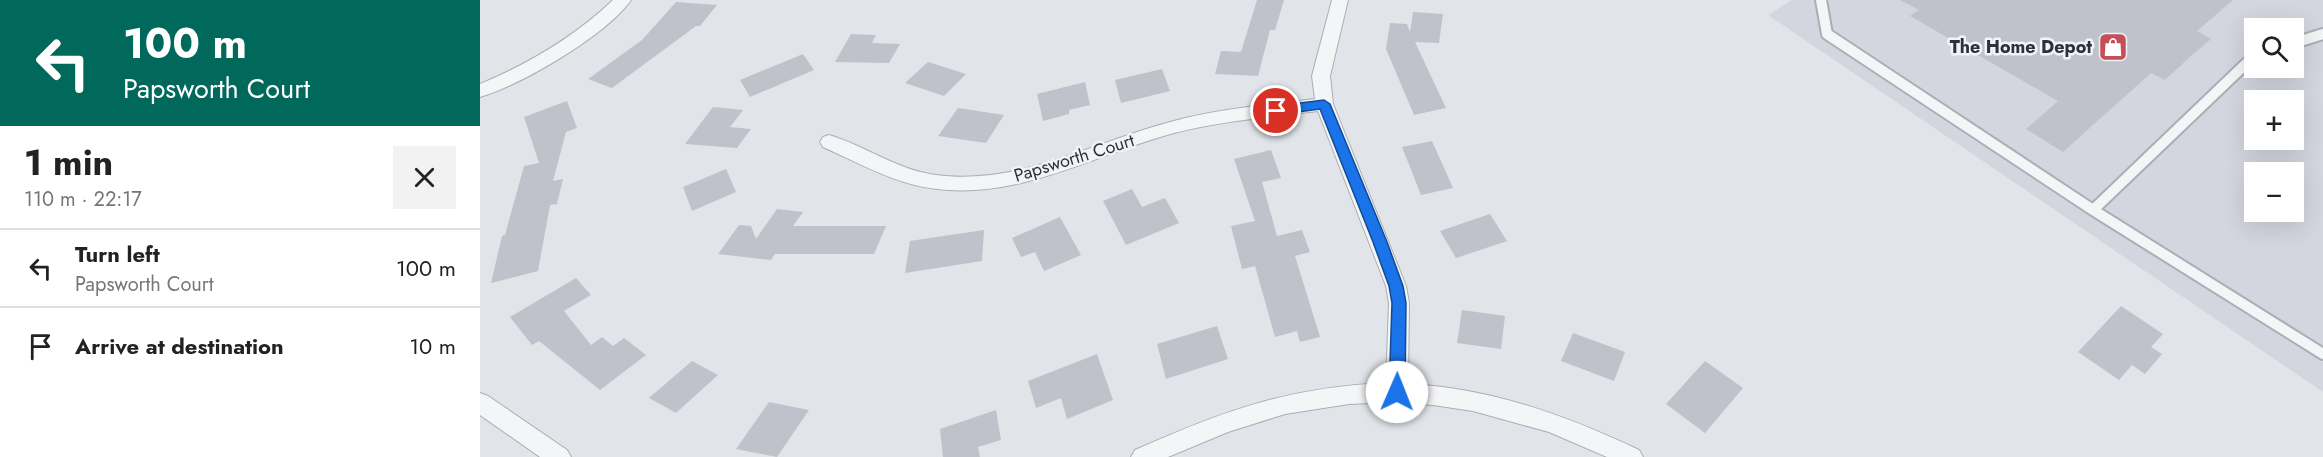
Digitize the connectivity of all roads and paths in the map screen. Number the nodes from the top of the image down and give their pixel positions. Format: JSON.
{"nodes":[{"id":1,"x":623,"y":0,"type":"edge"},
{"id":2,"x":1340,"y":0,"type":"edge"},
{"id":3,"x":1821,"y":0,"type":"edge"},
{"id":4,"x":2323,"y":34,"type":"edge"},
{"id":5,"x":2304,"y":40,"type":"edge"},
{"id":6,"x":2244,"y":66,"type":"edge"},
{"id":7,"x":480,"y":91,"type":"edge"},
{"id":8,"x":1324,"y":104,"type":"junction"},
{"id":9,"x":829,"y":142,"type":"dead end"},
{"id":10,"x":2094,"y":210,"type":"junction"},
{"id":11,"x":2323,"y":354,"type":"edge"},
{"id":12,"x":1397,"y":392,"type":"junction"},
{"id":13,"x":480,"y":403,"type":"edge"},
{"id":14,"x":560,"y":457,"type":"edge"},
{"id":15,"x":1143,"y":457,"type":"edge"},
{"id":16,"x":1631,"y":457,"type":"edge"}],
"edges":[{"from":1,"to":7,"type":"street"},
{"from":2,"to":8,"type":"street"},
{"from":3,"to":10,"type":"lane"},
{"from":4,"to":5,"type":"lane"},
{"from":6,"to":10,"type":"lane"},
{"from":8,"to":9,"type":"street","name":"Papsworth Court"},
{"from":8,"to":12,"type":"street"},
{"from":10,"to":11,"type":"lane"},
{"from":12,"to":15,"type":"street"},
{"from":12,"to":16,"type":"street"},
{"from":13,"to":14,"type":"street"}]}
